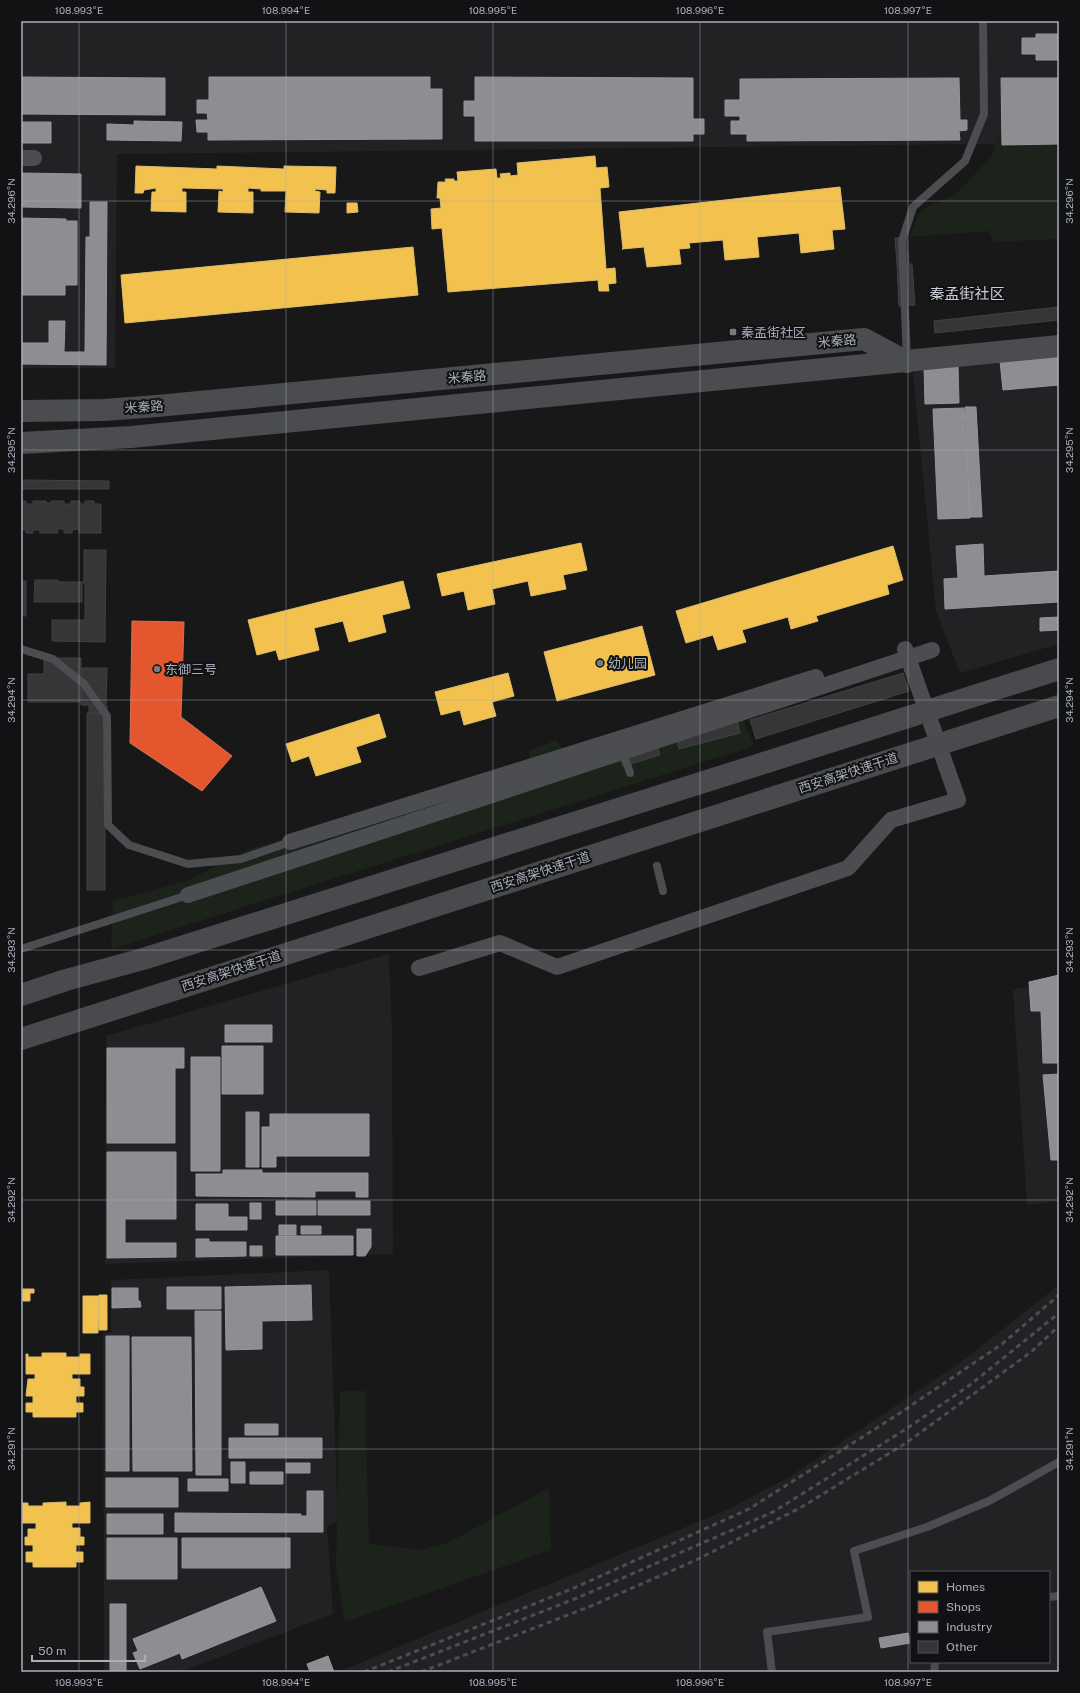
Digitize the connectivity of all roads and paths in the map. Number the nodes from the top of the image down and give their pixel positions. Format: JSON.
{"nodes":[{"id":1,"x":983,"y":21,"type":"edge"},
{"id":2,"x":1059,"y":346,"type":"edge"},
{"id":3,"x":746,"y":350,"type":"junction"},
{"id":4,"x":907,"y":362,"type":"junction"},
{"id":5,"x":748,"y":378,"type":"junction"},
{"id":6,"x":21,"y":411,"type":"edge"},
{"id":7,"x":21,"y":442,"type":"edge"},
{"id":8,"x":931,"y":645,"type":"dead end"},
{"id":9,"x":21,"y":648,"type":"edge"},
{"id":10,"x":907,"y":653,"type":"junction"},
{"id":11,"x":1059,"y":668,"type":"edge"},
{"id":12,"x":1059,"y":706,"type":"edge"},
{"id":13,"x":622,"y":752,"type":"junction"},
{"id":14,"x":630,"y":773,"type":"dead end"},
{"id":15,"x":290,"y":842,"type":"joint"},
{"id":16,"x":656,"y":866,"type":"dead end"},
{"id":17,"x":663,"y":891,"type":"dead end"},
{"id":18,"x":188,"y":895,"type":"joint"},
{"id":19,"x":21,"y":949,"type":"edge"},
{"id":20,"x":419,"y":968,"type":"dead end"},
{"id":21,"x":21,"y":995,"type":"edge"},
{"id":22,"x":21,"y":1040,"type":"edge"},
{"id":23,"x":1059,"y":1462,"type":"edge"},
{"id":24,"x":772,"y":1672,"type":"edge"}],
"edges":[{"from":1,"to":4,"type":"lane"},
{"from":2,"to":4,"type":"street"},
{"from":3,"to":4,"type":"street","name":"米秦路"},
{"from":3,"to":5,"type":"street"},
{"from":3,"to":6,"type":"street","name":"米秦路"},
{"from":4,"to":5,"type":"street"},
{"from":5,"to":7,"type":"street"},
{"from":8,"to":10,"type":"street"},
{"from":9,"to":15,"type":"lane"},
{"from":10,"to":13,"type":"street"},
{"from":10,"to":15,"type":"street"},
{"from":10,"to":20,"type":"street"},
{"from":11,"to":21,"type":"highway","bridge":true},
{"from":12,"to":22,"type":"highway","name":"西安高架快速干道","bridge":true},
{"from":13,"to":14,"type":"lane"},
{"from":13,"to":18,"type":"street"},
{"from":16,"to":17,"type":"lane"},
{"from":18,"to":19,"type":"lane"},
{"from":23,"to":24,"type":"lane"}]}
